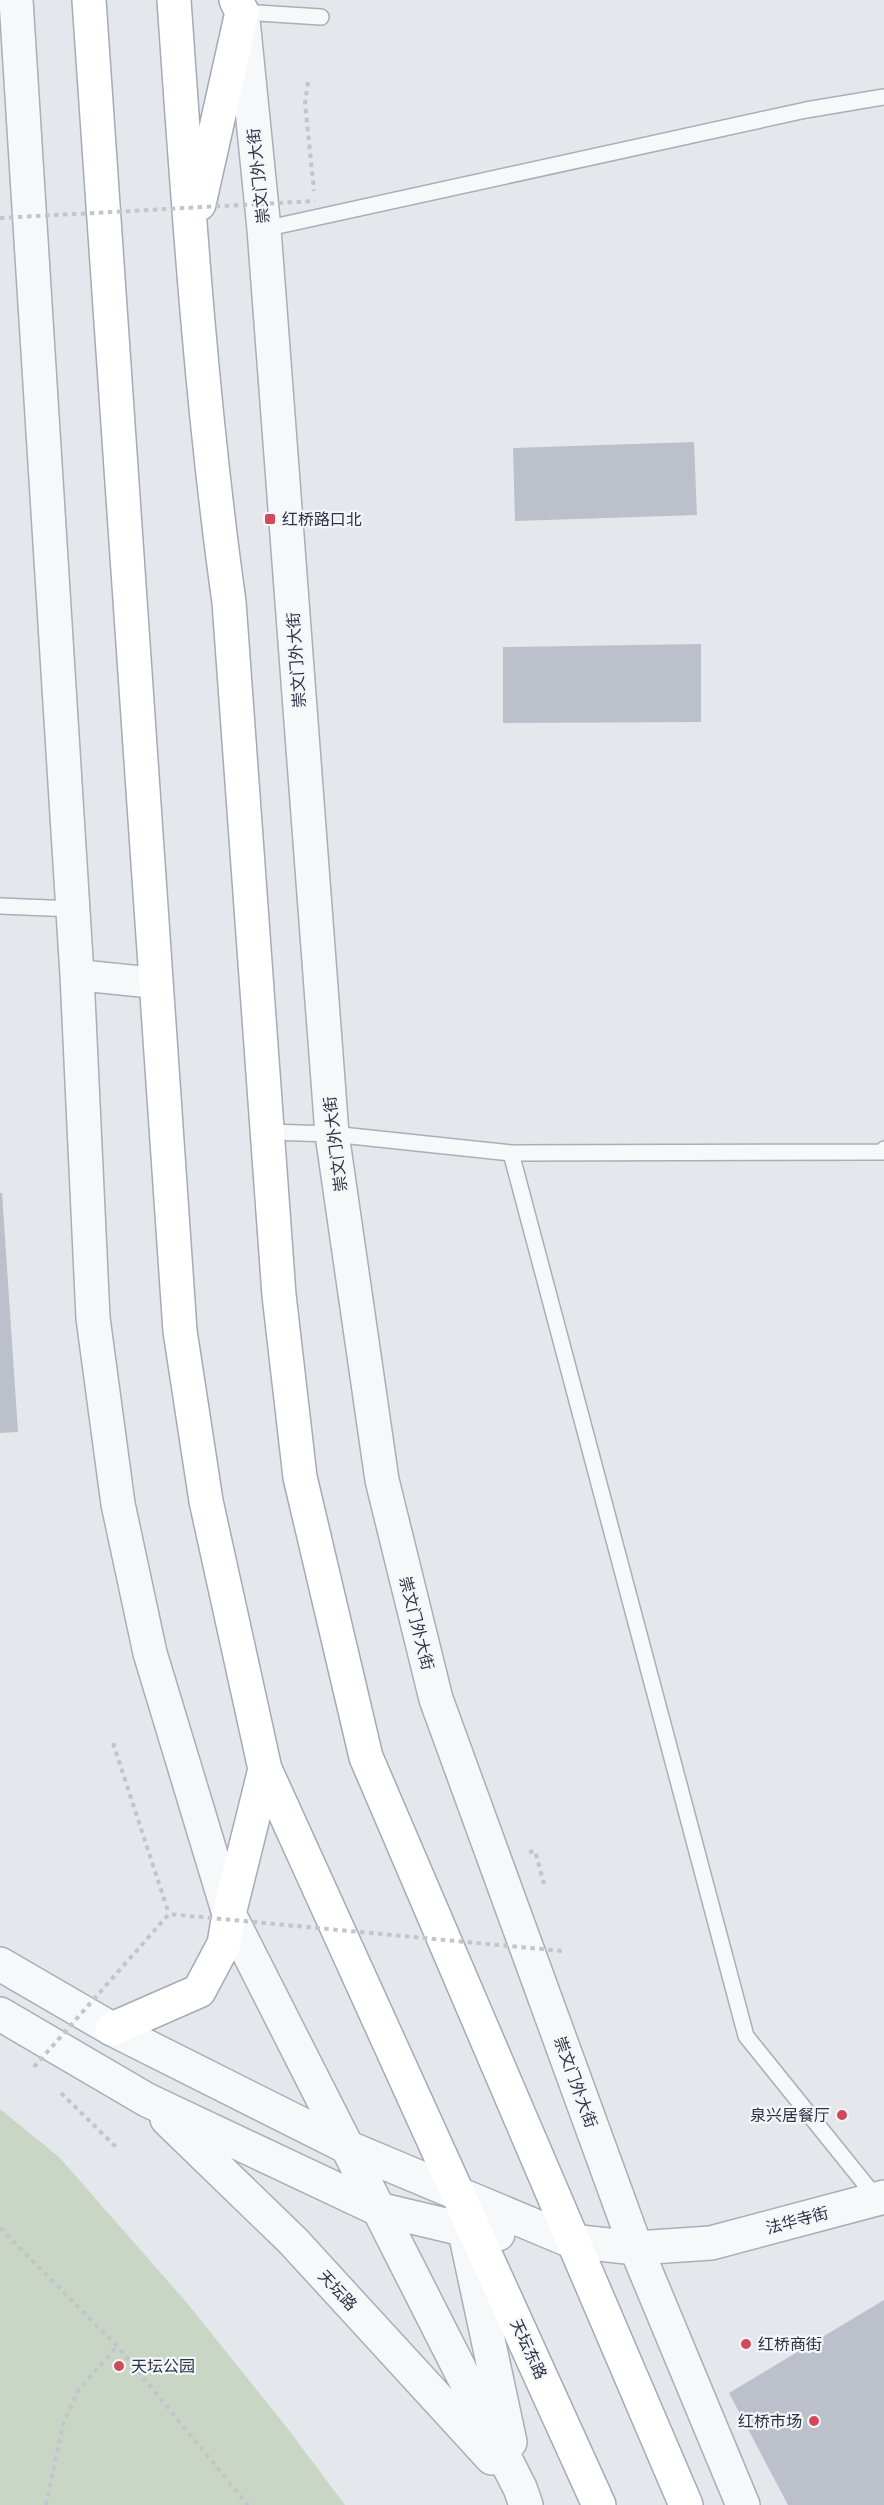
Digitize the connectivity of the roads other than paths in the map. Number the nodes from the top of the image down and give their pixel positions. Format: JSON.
{"nodes":[{"id":1,"x":16,"y":0,"type":"edge"},
{"id":2,"x":89,"y":0,"type":"edge"},
{"id":3,"x":174,"y":0,"type":"edge"},
{"id":4,"x":239,"y":4,"type":"edge"},
{"id":5,"x":321,"y":17,"type":"dead end"},
{"id":6,"x":884,"y":97,"type":"edge"},
{"id":7,"x":264,"y":229,"type":"junction"},
{"id":8,"x":190,"y":241,"type":"junction"},
{"id":9,"x":0,"y":906,"type":"edge"},
{"id":10,"x":73,"y":909,"type":"junction"},
{"id":11,"x":77,"y":975,"type":"junction"},
{"id":12,"x":156,"y":983,"type":"junction"},
{"id":13,"x":268,"y":1132,"type":"junction"},
{"id":14,"x":332,"y":1134,"type":"junction"},
{"id":15,"x":884,"y":1149,"type":"edge"},
{"id":16,"x":511,"y":1153,"type":"junction"},
{"id":17,"x":265,"y":1769,"type":"junction"},
{"id":18,"x":229,"y":1914,"type":"junction"},
{"id":19,"x":0,"y":1964,"type":"edge"},
{"id":20,"x":0,"y":2014,"type":"edge"},
{"id":21,"x":112,"y":2029,"type":"junction"},
{"id":22,"x":147,"y":2100,"type":"junction"},
{"id":23,"x":347,"y":2147,"type":"junction"},
{"id":24,"x":457,"y":2194,"type":"junction"},
{"id":25,"x":882,"y":2203,"type":"edge"},
{"id":26,"x":378,"y":2209,"type":"junction"},
{"id":27,"x":470,"y":2231,"type":"junction"},
{"id":28,"x":571,"y":2241,"type":"junction"},
{"id":29,"x":636,"y":2248,"type":"junction"},
{"id":30,"x":523,"y":2497,"type":"edge"},
{"id":31,"x":599,"y":2505,"type":"edge"},
{"id":32,"x":686,"y":2505,"type":"edge"},
{"id":33,"x":744,"y":2505,"type":"edge"}],
"edges":[{"from":1,"to":10,"type":"street"},
{"from":2,"to":12,"type":"main road"},
{"from":3,"to":8,"type":"main road"},
{"from":4,"to":5,"type":"lane"},
{"from":4,"to":7,"type":"street","name":"崇文门外大街"},
{"from":4,"to":8,"type":"main road"},
{"from":6,"to":7,"type":"lane"},
{"from":7,"to":14,"type":"street","name":"崇文门外大街"},
{"from":8,"to":13,"type":"main road"},
{"from":9,"to":10,"type":"lane"},
{"from":10,"to":11,"type":"street"},
{"from":11,"to":12,"type":"street"},
{"from":11,"to":18,"type":"street"},
{"from":12,"to":17,"type":"main road"},
{"from":13,"to":14,"type":"lane"},
{"from":13,"to":28,"type":"main road"},
{"from":14,"to":16,"type":"lane"},
{"from":14,"to":29,"type":"street","name":"崇文门外大街"},
{"from":15,"to":16,"type":"lane"},
{"from":16,"to":25,"type":"lane"},
{"from":17,"to":18,"type":"main road"},
{"from":17,"to":24,"type":"main road"},
{"from":18,"to":21,"type":"main road"},
{"from":18,"to":23,"type":"street"},
{"from":19,"to":21,"type":"street"},
{"from":20,"to":22,"type":"street","name":"天坛路"},
{"from":21,"to":23,"type":"street"},
{"from":22,"to":26,"type":"street","name":"天坛路"},
{"from":22,"to":30,"type":"street","name":"天坛路"},
{"from":23,"to":24,"type":"street"},
{"from":23,"to":26,"type":"street"},
{"from":24,"to":27,"type":"main road","name":"天坛东路"},
{"from":24,"to":28,"type":"street"},
{"from":25,"to":29,"type":"street","name":"法华寺街"},
{"from":26,"to":27,"type":"street","name":"天坛路"},
{"from":26,"to":30,"type":"street"},
{"from":27,"to":28,"type":"street","name":"天坛路"},
{"from":27,"to":30,"type":"street"},
{"from":27,"to":31,"type":"main road","name":"天坛东路"},
{"from":28,"to":29,"type":"street","name":"天坛路"},
{"from":28,"to":32,"type":"main road"},
{"from":29,"to":33,"type":"street","name":"崇文门外大街"}]}
